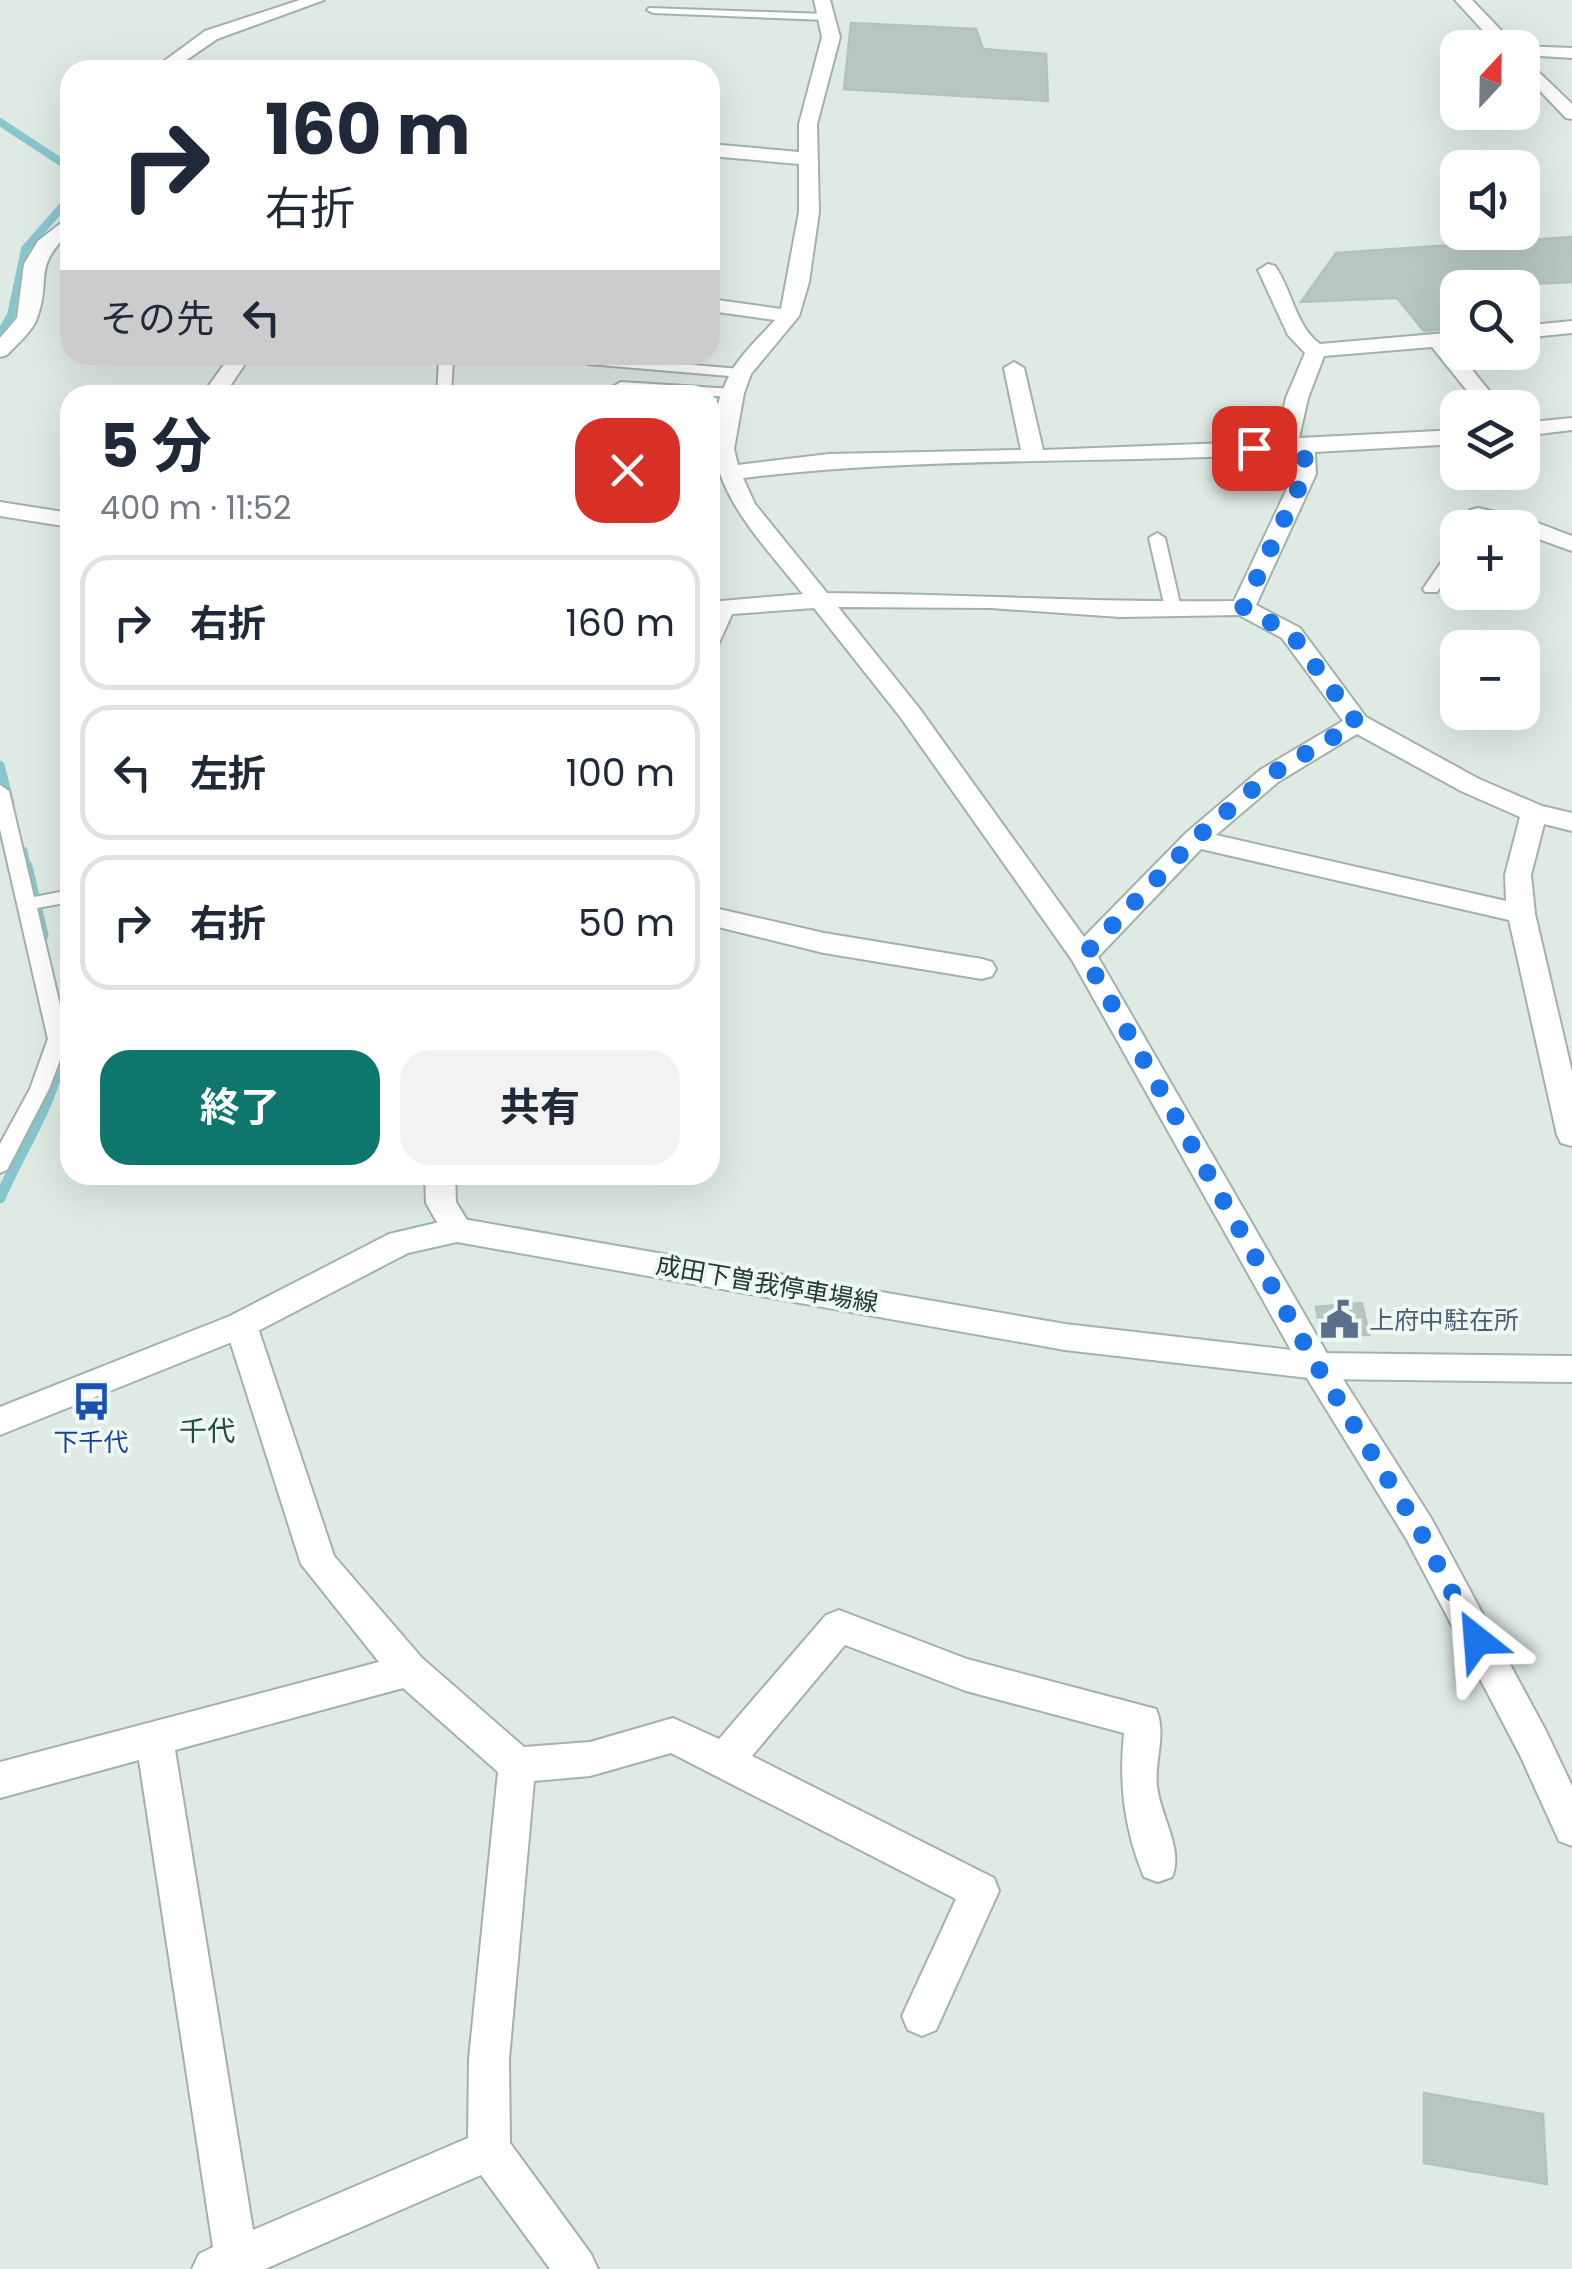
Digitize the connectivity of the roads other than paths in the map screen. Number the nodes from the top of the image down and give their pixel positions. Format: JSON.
{"nodes":[{"id":1,"x":316,"y":0,"type":"edge"},
{"id":2,"x":661,"y":0,"type":"edge"},
{"id":3,"x":718,"y":0,"type":"edge"},
{"id":4,"x":1463,"y":0,"type":"edge"},
{"id":5,"x":824,"y":9,"type":"edge"},
{"id":6,"x":709,"y":13,"type":"junction"},
{"id":7,"x":1492,"y":30,"type":"edge"},
{"id":8,"x":1540,"y":51,"type":"edge"},
{"id":9,"x":1572,"y":52,"type":"edge"},
{"id":10,"x":175,"y":60,"type":"edge"},
{"id":11,"x":1540,"y":81,"type":"edge"},
{"id":12,"x":1572,"y":114,"type":"edge"},
{"id":13,"x":720,"y":151,"type":"edge"},
{"id":14,"x":810,"y":159,"type":"junction"},
{"id":15,"x":60,"y":231,"type":"edge"},
{"id":16,"x":1268,"y":270,"type":"dead end"},
{"id":17,"x":720,"y":306,"type":"edge"},
{"id":18,"x":789,"y":316,"type":"junction"},
{"id":19,"x":1572,"y":327,"type":"edge"},
{"id":20,"x":1540,"y":330,"type":"edge"},
{"id":21,"x":1440,"y":340,"type":"edge"},
{"id":22,"x":1316,"y":351,"type":"junction"},
{"id":23,"x":0,"y":352,"type":"edge"},
{"id":24,"x":620,"y":365,"type":"edge"},
{"id":25,"x":1014,"y":368,"type":"dead end"},
{"id":26,"x":737,"y":383,"type":"junction"},
{"id":27,"x":660,"y":385,"type":"edge"},
{"id":28,"x":1572,"y":424,"type":"edge"},
{"id":29,"x":1540,"y":428,"type":"edge"},
{"id":30,"x":1440,"y":438,"type":"edge"},
{"id":31,"x":1296,"y":444,"type":"junction"},
{"id":32,"x":1033,"y":454,"type":"junction"},
{"id":33,"x":720,"y":457,"type":"edge"},
{"id":34,"x":0,"y":509,"type":"edge"},
{"id":35,"x":60,"y":518,"type":"edge"},
{"id":36,"x":1540,"y":532,"type":"edge"},
{"id":37,"x":1157,"y":538,"type":"dead end"},
{"id":38,"x":1572,"y":544,"type":"edge"},
{"id":39,"x":1440,"y":575,"type":"edge"},
{"id":40,"x":1431,"y":589,"type":"dead end"},
{"id":41,"x":820,"y":600,"type":"junction"},
{"id":42,"x":1173,"y":608,"type":"junction"},
{"id":43,"x":1243,"y":608,"type":"junction"},
{"id":44,"x":720,"y":609,"type":"edge"},
{"id":45,"x":1357,"y":723,"type":"junction"},
{"id":46,"x":0,"y":792,"type":"edge"},
{"id":47,"x":1534,"y":813,"type":"junction"},
{"id":48,"x":1572,"y":822,"type":"edge"},
{"id":49,"x":1195,"y":839,"type":"junction"},
{"id":50,"x":60,"y":898,"type":"edge"},
{"id":51,"x":35,"y":903,"type":"junction"},
{"id":52,"x":1521,"y":914,"type":"junction"},
{"id":53,"x":720,"y":918,"type":"edge"},
{"id":54,"x":1084,"y":955,"type":"junction"},
{"id":55,"x":982,"y":969,"type":"dead end"},
{"id":56,"x":1572,"y":1135,"type":"edge"},
{"id":57,"x":0,"y":1166,"type":"edge"},
{"id":58,"x":440,"y":1185,"type":"edge"},
{"id":59,"x":457,"y":1230,"type":"junction"},
{"id":60,"x":241,"y":1324,"type":"junction"},
{"id":61,"x":1317,"y":1366,"type":"junction"},
{"id":62,"x":1572,"y":1369,"type":"edge"},
{"id":63,"x":0,"y":1421,"type":"edge"},
{"id":64,"x":409,"y":1670,"type":"junction"},
{"id":65,"x":155,"y":1740,"type":"junction"},
{"id":66,"x":726,"y":1760,"type":"junction"},
{"id":67,"x":517,"y":1766,"type":"junction"},
{"id":68,"x":0,"y":1780,"type":"edge"},
{"id":69,"x":1572,"y":1828,"type":"edge"},
{"id":70,"x":1158,"y":1864,"type":"dead end"},
{"id":71,"x":922,"y":2016,"type":"dead end"},
{"id":72,"x":489,"y":2150,"type":"junction"},
{"id":73,"x":229,"y":2266,"type":"edge"},
{"id":74,"x":576,"y":2269,"type":"edge"}],
"edges":[{"from":1,"to":10,"type":"street"},
{"from":2,"to":6,"type":"lane"},
{"from":3,"to":6,"type":"lane"},
{"from":4,"to":7,"type":"street"},
{"from":5,"to":6,"type":"lane"},
{"from":5,"to":14,"type":"street"},
{"from":8,"to":9,"type":"street"},
{"from":11,"to":12,"type":"street"},
{"from":13,"to":14,"type":"street"},
{"from":14,"to":18,"type":"street"},
{"from":15,"to":23,"type":"street"},
{"from":16,"to":22,"type":"street"},
{"from":17,"to":18,"type":"street"},
{"from":18,"to":26,"type":"street"},
{"from":19,"to":20,"type":"street"},
{"from":21,"to":22,"type":"street"},
{"from":22,"to":31,"type":"street"},
{"from":24,"to":26,"type":"lane"},
{"from":25,"to":32,"type":"street"},
{"from":26,"to":27,"type":"lane"},
{"from":26,"to":33,"type":"street"},
{"from":28,"to":29,"type":"street"},
{"from":30,"to":31,"type":"street"},
{"from":31,"to":32,"type":"street"},
{"from":31,"to":43,"type":"street"},
{"from":32,"to":33,"type":"street"},
{"from":33,"to":41,"type":"street"},
{"from":34,"to":35,"type":"street"},
{"from":36,"to":38,"type":"street"},
{"from":37,"to":42,"type":"lane"},
{"from":39,"to":40,"type":"lane"},
{"from":41,"to":42,"type":"street"},
{"from":41,"to":44,"type":"street"},
{"from":41,"to":54,"type":"street"},
{"from":42,"to":43,"type":"street"},
{"from":43,"to":45,"type":"street"},
{"from":45,"to":47,"type":"street"},
{"from":45,"to":49,"type":"street"},
{"from":46,"to":51,"type":"lane"},
{"from":47,"to":48,"type":"street"},
{"from":47,"to":52,"type":"street"},
{"from":49,"to":52,"type":"street"},
{"from":49,"to":54,"type":"street"},
{"from":50,"to":51,"type":"lane"},
{"from":51,"to":57,"type":"lane"},
{"from":52,"to":56,"type":"street"},
{"from":53,"to":55,"type":"street"},
{"from":54,"to":61,"type":"street"},
{"from":58,"to":59,"type":"street"},
{"from":59,"to":60,"type":"street","name":"成田下曽我停車場線"},
{"from":59,"to":61,"type":"street","name":"成田下曽我停車場線"},
{"from":60,"to":63,"type":"street","name":"成田下曽我停車場線"},
{"from":60,"to":64,"type":"street"},
{"from":61,"to":62,"type":"street","name":"成田下曽我停車場線"},
{"from":61,"to":69,"type":"street"},
{"from":64,"to":65,"type":"street"},
{"from":64,"to":67,"type":"street"},
{"from":65,"to":68,"type":"street"},
{"from":65,"to":73,"type":"street"},
{"from":66,"to":67,"type":"street"},
{"from":66,"to":70,"type":"street"},
{"from":66,"to":71,"type":"street"},
{"from":67,"to":72,"type":"street"},
{"from":72,"to":73,"type":"street"},
{"from":72,"to":74,"type":"street"}]}
